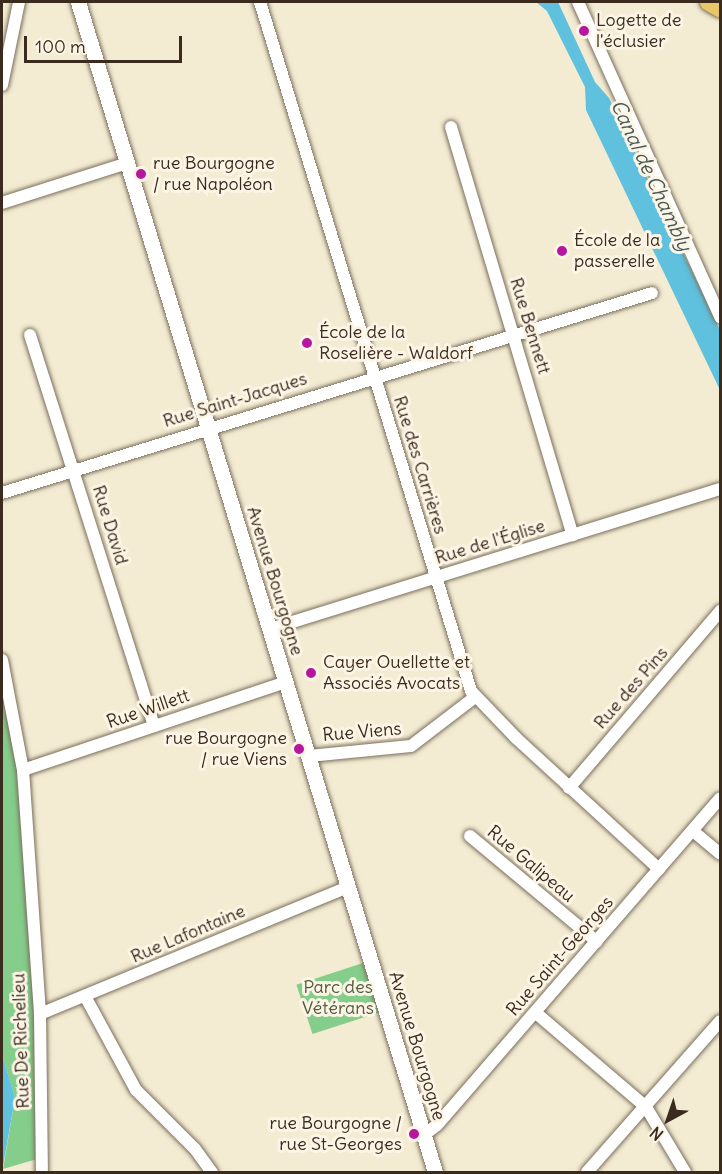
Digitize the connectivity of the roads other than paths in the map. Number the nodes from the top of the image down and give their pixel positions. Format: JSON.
{"nodes":[{"id":1,"x":19,"y":2,"type":"edge"},
{"id":2,"x":78,"y":2,"type":"edge"},
{"id":3,"x":260,"y":2,"type":"edge"},
{"id":4,"x":578,"y":2,"type":"edge"},
{"id":5,"x":709,"y":2,"type":"edge"},
{"id":6,"x":720,"y":8,"type":"edge"},
{"id":7,"x":2,"y":85,"type":"edge"},
{"id":8,"x":451,"y":127,"type":"dead end"},
{"id":9,"x":127,"y":163,"type":"junction"},
{"id":10,"x":2,"y":203,"type":"edge"},
{"id":11,"x":652,"y":293,"type":"dead end"},
{"id":12,"x":720,"y":317,"type":"edge"},
{"id":13,"x":513,"y":333,"type":"junction"},
{"id":14,"x":30,"y":335,"type":"dead end"},
{"id":15,"x":375,"y":376,"type":"junction"},
{"id":16,"x":208,"y":428,"type":"junction"},
{"id":17,"x":74,"y":469,"type":"junction"},
{"id":18,"x":720,"y":489,"type":"edge"},
{"id":19,"x":2,"y":493,"type":"edge"},
{"id":20,"x":573,"y":535,"type":"junction"},
{"id":21,"x":436,"y":578,"type":"junction"},
{"id":22,"x":720,"y":612,"type":"edge"},
{"id":23,"x":270,"y":629,"type":"junction"},
{"id":24,"x":2,"y":660,"type":"edge"},
{"id":25,"x":286,"y":682,"type":"junction"},
{"id":26,"x":475,"y":697,"type":"junction"},
{"id":27,"x":153,"y":726,"type":"junction"},
{"id":28,"x":309,"y":756,"type":"junction"},
{"id":29,"x":23,"y":770,"type":"junction"},
{"id":30,"x":569,"y":788,"type":"junction"},
{"id":31,"x":720,"y":798,"type":"edge"},
{"id":32,"x":693,"y":831,"type":"junction"},
{"id":33,"x":470,"y":836,"type":"dead end"},
{"id":34,"x":720,"y":854,"type":"edge"},
{"id":35,"x":659,"y":869,"type":"junction"},
{"id":36,"x":348,"y":887,"type":"junction"},
{"id":37,"x":597,"y":942,"type":"junction"},
{"id":38,"x":85,"y":996,"type":"junction"},
{"id":39,"x":536,"y":1013,"type":"junction"},
{"id":40,"x":40,"y":1014,"type":"junction"},
{"id":41,"x":720,"y":1021,"type":"edge"},
{"id":42,"x":645,"y":1107,"type":"junction"},
{"id":43,"x":424,"y":1135,"type":"junction"},
{"id":44,"x":42,"y":1173,"type":"edge"},
{"id":45,"x":212,"y":1173,"type":"edge"},
{"id":46,"x":435,"y":1173,"type":"edge"},
{"id":47,"x":587,"y":1173,"type":"edge"},
{"id":48,"x":685,"y":1173,"type":"edge"}],
"edges":[{"from":1,"to":7,"type":"street"},
{"from":2,"to":9,"type":"street","name":"Avenue Bourgogne"},
{"from":3,"to":15,"type":"street","name":"Rue des Carrières"},
{"from":4,"to":12,"type":"street"},
{"from":5,"to":6,"type":"main road"},
{"from":8,"to":13,"type":"street","name":"Rue Bennett"},
{"from":9,"to":10,"type":"street"},
{"from":9,"to":16,"type":"street","name":"Avenue Bourgogne"},
{"from":11,"to":13,"type":"street","name":"Rue Saint-Jacques"},
{"from":13,"to":15,"type":"street","name":"Rue Saint-Jacques"},
{"from":13,"to":20,"type":"street","name":"Rue Bennett"},
{"from":14,"to":17,"type":"street","name":"Rue David"},
{"from":15,"to":16,"type":"street","name":"Rue Saint-Jacques"},
{"from":15,"to":21,"type":"street","name":"Rue des Carrières"},
{"from":16,"to":17,"type":"street","name":"Rue Saint-Jacques"},
{"from":16,"to":23,"type":"street","name":"Avenue Bourgogne"},
{"from":17,"to":19,"type":"street","name":"Rue Saint-Jacques"},
{"from":17,"to":27,"type":"street","name":"Rue David"},
{"from":18,"to":20,"type":"street","name":"Rue de l'Église"},
{"from":20,"to":21,"type":"street","name":"Rue de l'Église"},
{"from":21,"to":23,"type":"street","name":"Rue de l'Église"},
{"from":21,"to":26,"type":"street","name":"Rue des Carrières"},
{"from":22,"to":30,"type":"street","name":"Rue des Pins"},
{"from":23,"to":25,"type":"street","name":"Avenue Bourgogne"},
{"from":24,"to":29,"type":"street","name":"Rue De Richelieu"},
{"from":25,"to":27,"type":"street","name":"Rue Willett"},
{"from":25,"to":28,"type":"street","name":"Avenue Bourgogne"},
{"from":26,"to":28,"type":"street","name":"Rue Viens"},
{"from":26,"to":30,"type":"street","name":"Rue des Carrières"},
{"from":27,"to":29,"type":"street","name":"Rue Willett"},
{"from":28,"to":36,"type":"street","name":"Avenue Bourgogne"},
{"from":29,"to":40,"type":"street","name":"Rue De Richelieu"},
{"from":30,"to":35,"type":"street","name":"Rue des Carrières"},
{"from":31,"to":32,"type":"street","name":"Rue Saint-Georges"},
{"from":32,"to":34,"type":"street"},
{"from":32,"to":35,"type":"street","name":"Rue Saint-Georges"},
{"from":33,"to":37,"type":"street","name":"Rue Galipeau"},
{"from":35,"to":37,"type":"street","name":"Rue Saint-Georges"},
{"from":36,"to":38,"type":"street","name":"Rue Lafontaine"},
{"from":36,"to":43,"type":"street","name":"Avenue Bourgogne"},
{"from":37,"to":39,"type":"street","name":"Rue Saint-Georges"},
{"from":38,"to":40,"type":"street","name":"Rue Lafontaine"},
{"from":38,"to":45,"type":"street"},
{"from":39,"to":42,"type":"street"},
{"from":39,"to":43,"type":"street","name":"Rue Saint-Georges"},
{"from":40,"to":44,"type":"street","name":"Rue De Richelieu"},
{"from":41,"to":42,"type":"street"},
{"from":42,"to":47,"type":"street"},
{"from":42,"to":48,"type":"street"},
{"from":43,"to":46,"type":"street","name":"Avenue Bourgogne"}]}
